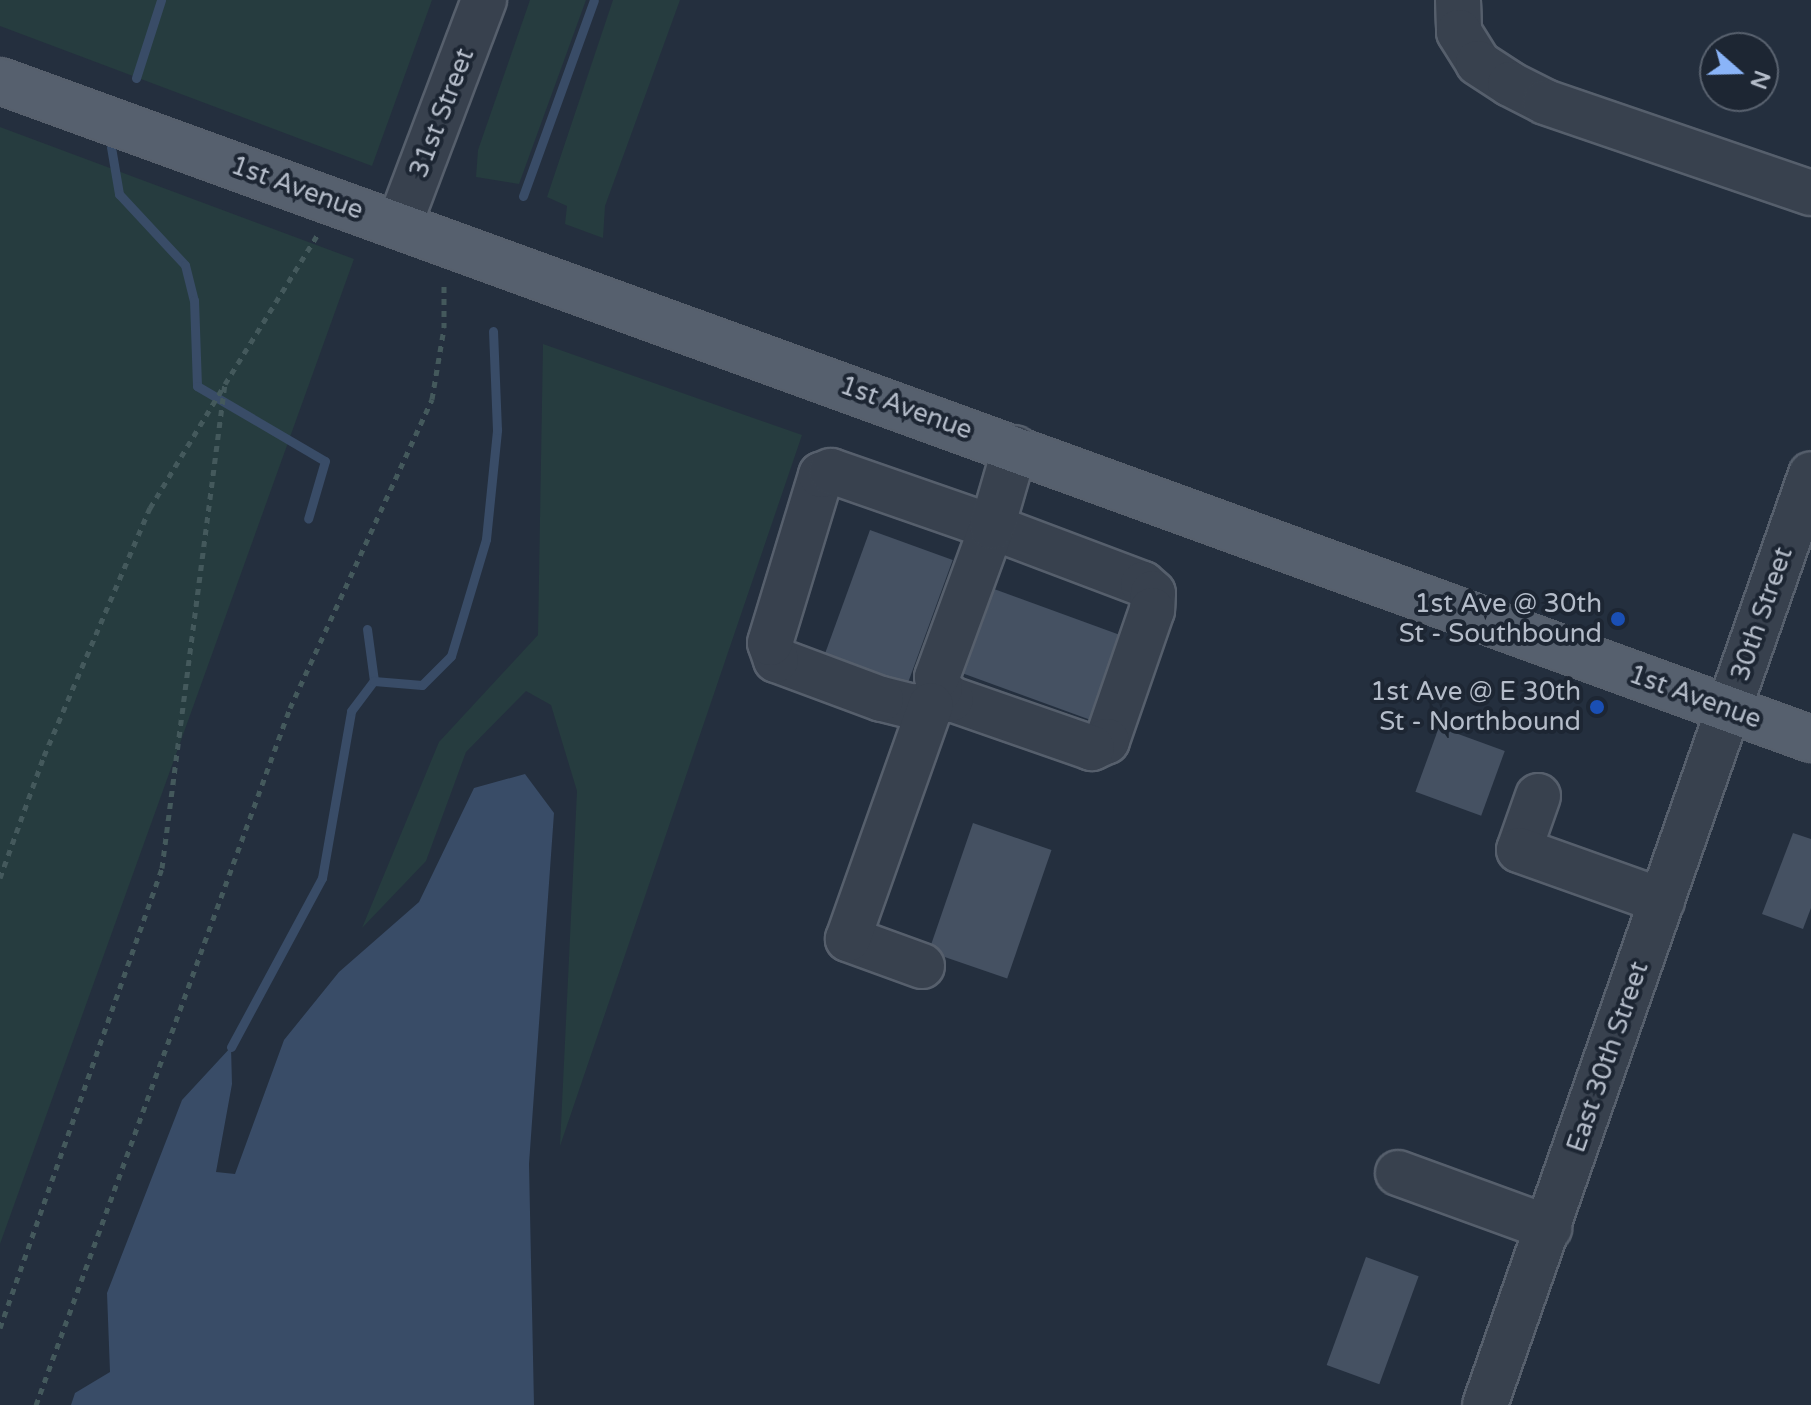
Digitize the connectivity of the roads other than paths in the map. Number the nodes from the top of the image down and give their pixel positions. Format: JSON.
{"nodes":[{"id":1,"x":484,"y":0,"type":"edge"},
{"id":2,"x":1458,"y":0,"type":"edge"},
{"id":3,"x":0,"y":81,"type":"edge"},
{"id":4,"x":1811,"y":193,"type":"edge"},
{"id":5,"x":399,"y":225,"type":"junction"},
{"id":6,"x":1015,"y":448,"type":"junction"},
{"id":7,"x":1811,"y":474,"type":"edge"},
{"id":8,"x":992,"y":527,"type":"junction"},
{"id":9,"x":941,"y":702,"type":"junction"},
{"id":10,"x":1729,"y":709,"type":"junction"},
{"id":11,"x":1811,"y":739,"type":"edge"},
{"id":12,"x":1538,"y":796,"type":"dead end"},
{"id":13,"x":1662,"y":901,"type":"junction"},
{"id":14,"x":922,"y":966,"type":"dead end"},
{"id":15,"x":1398,"y":1173,"type":"dead end"},
{"id":16,"x":1549,"y":1228,"type":"junction"},
{"id":17,"x":1485,"y":1405,"type":"edge"}],
"edges":[{"from":1,"to":5,"type":"street","name":"31st Street"},
{"from":2,"to":4,"type":"street"},
{"from":3,"to":5,"type":"main road","name":"1st Avenue"},
{"from":5,"to":6,"type":"main road","name":"1st Avenue"},
{"from":6,"to":8,"type":"street"},
{"from":6,"to":10,"type":"main road","name":"1st Avenue"},
{"from":7,"to":10,"type":"street","name":"30th Street"},
{"from":8,"to":9,"type":"street"},
{"from":8,"to":9,"type":"street"},
{"from":8,"to":9,"type":"street"},
{"from":9,"to":14,"type":"street"},
{"from":10,"to":11,"type":"main road","name":"1st Avenue"},
{"from":10,"to":13,"type":"street","name":"East 30th Street"},
{"from":12,"to":13,"type":"street"},
{"from":13,"to":16,"type":"street","name":"East 30th Street"},
{"from":15,"to":16,"type":"street"},
{"from":16,"to":17,"type":"street","name":"East 30th Street"}]}
